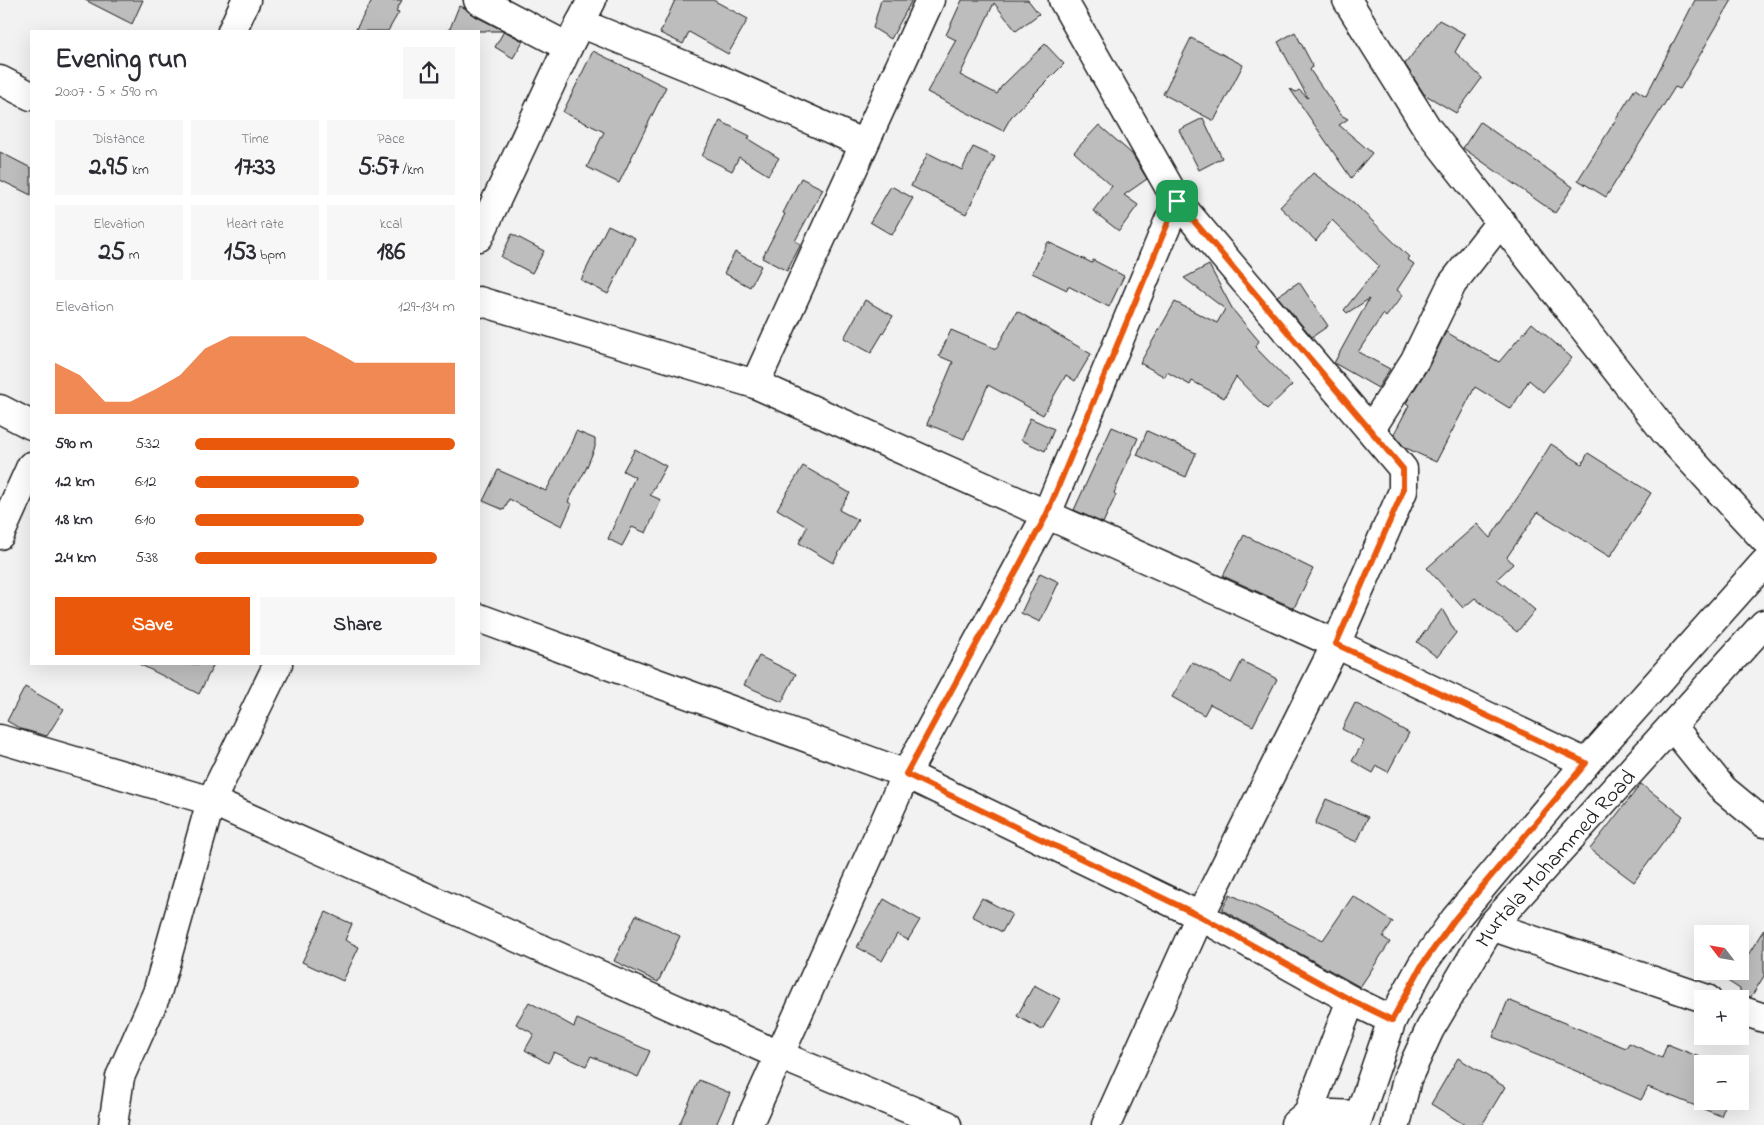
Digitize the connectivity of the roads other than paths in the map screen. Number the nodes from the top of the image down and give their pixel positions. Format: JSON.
{"nodes":[{"id":1,"x":246,"y":0,"type":"edge"},
{"id":2,"x":478,"y":0,"type":"edge"},
{"id":3,"x":930,"y":0,"type":"edge"},
{"id":4,"x":1063,"y":0,"type":"edge"},
{"id":5,"x":1347,"y":0,"type":"edge"},
{"id":6,"x":580,"y":23,"type":"edge"},
{"id":7,"x":232,"y":30,"type":"edge"},
{"id":8,"x":0,"y":80,"type":"edge"},
{"id":9,"x":30,"y":95,"type":"edge"},
{"id":10,"x":864,"y":144,"type":"junction"},
{"id":11,"x":1177,"y":201,"type":"junction"},
{"id":12,"x":1501,"y":221,"type":"junction"},
{"id":13,"x":480,"y":235,"type":"edge"},
{"id":14,"x":480,"y":301,"type":"edge"},
{"id":15,"x":755,"y":384,"type":"junction"},
{"id":16,"x":0,"y":408,"type":"edge"},
{"id":17,"x":30,"y":424,"type":"edge"},
{"id":18,"x":1371,"y":430,"type":"junction"},
{"id":19,"x":30,"y":468,"type":"edge"},
{"id":20,"x":1046,"y":516,"type":"junction"},
{"id":21,"x":0,"y":536,"type":"edge"},
{"id":22,"x":1764,"y":539,"type":"edge"},
{"id":23,"x":1764,"y":563,"type":"edge"},
{"id":24,"x":480,"y":618,"type":"edge"},
{"id":25,"x":1764,"y":624,"type":"edge"},
{"id":26,"x":1336,"y":644,"type":"junction"},
{"id":27,"x":278,"y":665,"type":"edge"},
{"id":28,"x":1672,"y":726,"type":"junction"},
{"id":29,"x":0,"y":739,"type":"edge"},
{"id":30,"x":1586,"y":763,"type":"junction"},
{"id":31,"x":906,"y":774,"type":"junction"},
{"id":32,"x":211,"y":801,"type":"junction"},
{"id":33,"x":1764,"y":823,"type":"edge"},
{"id":34,"x":1512,"y":851,"type":"junction"},
{"id":35,"x":1540,"y":870,"type":"junction"},
{"id":36,"x":1200,"y":916,"type":"junction"},
{"id":37,"x":1491,"y":926,"type":"junction"},
{"id":38,"x":1694,"y":995,"type":"edge"},
{"id":39,"x":1351,"y":1000,"type":"junction"},
{"id":40,"x":1749,"y":1013,"type":"edge"},
{"id":41,"x":1764,"y":1018,"type":"edge"},
{"id":42,"x":1392,"y":1020,"type":"junction"},
{"id":43,"x":779,"y":1055,"type":"junction"},
{"id":44,"x":1301,"y":1119,"type":"edge"},
{"id":45,"x":1356,"y":1120,"type":"edge"},
{"id":46,"x":113,"y":1125,"type":"edge"},
{"id":47,"x":748,"y":1125,"type":"edge"},
{"id":48,"x":947,"y":1125,"type":"edge"},
{"id":49,"x":1106,"y":1125,"type":"edge"},
{"id":50,"x":1396,"y":1125,"type":"edge"}],
"edges":[{"from":1,"to":7,"type":"street"},
{"from":2,"to":6,"type":"street"},
{"from":3,"to":10,"type":"street"},
{"from":4,"to":11,"type":"street"},
{"from":5,"to":12,"type":"street"},
{"from":6,"to":10,"type":"street"},
{"from":6,"to":13,"type":"street"},
{"from":8,"to":9,"type":"street"},
{"from":10,"to":15,"type":"street"},
{"from":11,"to":18,"type":"street"},
{"from":11,"to":20,"type":"street"},
{"from":12,"to":18,"type":"street"},
{"from":12,"to":22,"type":"street"},
{"from":14,"to":15,"type":"street"},
{"from":15,"to":20,"type":"street"},
{"from":16,"to":17,"type":"street"},
{"from":18,"to":26,"type":"street"},
{"from":19,"to":21,"type":"street"},
{"from":20,"to":26,"type":"street"},
{"from":20,"to":31,"type":"street"},
{"from":23,"to":30,"type":"street","name":"Murtala Mohammed Road"},
{"from":24,"to":31,"type":"street"},
{"from":25,"to":28,"type":"street","name":"Murtala Mohammed Road"},
{"from":26,"to":30,"type":"street"},
{"from":26,"to":36,"type":"street"},
{"from":27,"to":32,"type":"street"},
{"from":28,"to":33,"type":"street"},
{"from":28,"to":35,"type":"street","name":"Murtala Mohammed Road"},
{"from":29,"to":32,"type":"street"},
{"from":30,"to":34,"type":"street","name":"Murtala Mohammed Road"},
{"from":31,"to":36,"type":"street"},
{"from":31,"to":43,"type":"street"},
{"from":32,"to":43,"type":"street"},
{"from":32,"to":46,"type":"street"},
{"from":34,"to":35,"type":"street"},
{"from":34,"to":42,"type":"street","name":"Murtala Mohammed Road"},
{"from":35,"to":37,"type":"street","name":"Murtala Mohammed Road"},
{"from":36,"to":39,"type":"street"},
{"from":36,"to":49,"type":"street"},
{"from":37,"to":38,"type":"street"},
{"from":37,"to":50,"type":"street","name":"Murtala Mohammed Road"},
{"from":39,"to":42,"type":"street"},
{"from":39,"to":44,"type":"street"},
{"from":40,"to":41,"type":"street"},
{"from":42,"to":45,"type":"street","name":"Murtala Mohammed Road"},
{"from":43,"to":47,"type":"street"},
{"from":43,"to":48,"type":"street"},
{"from":44,"to":45,"type":"street"}]}
